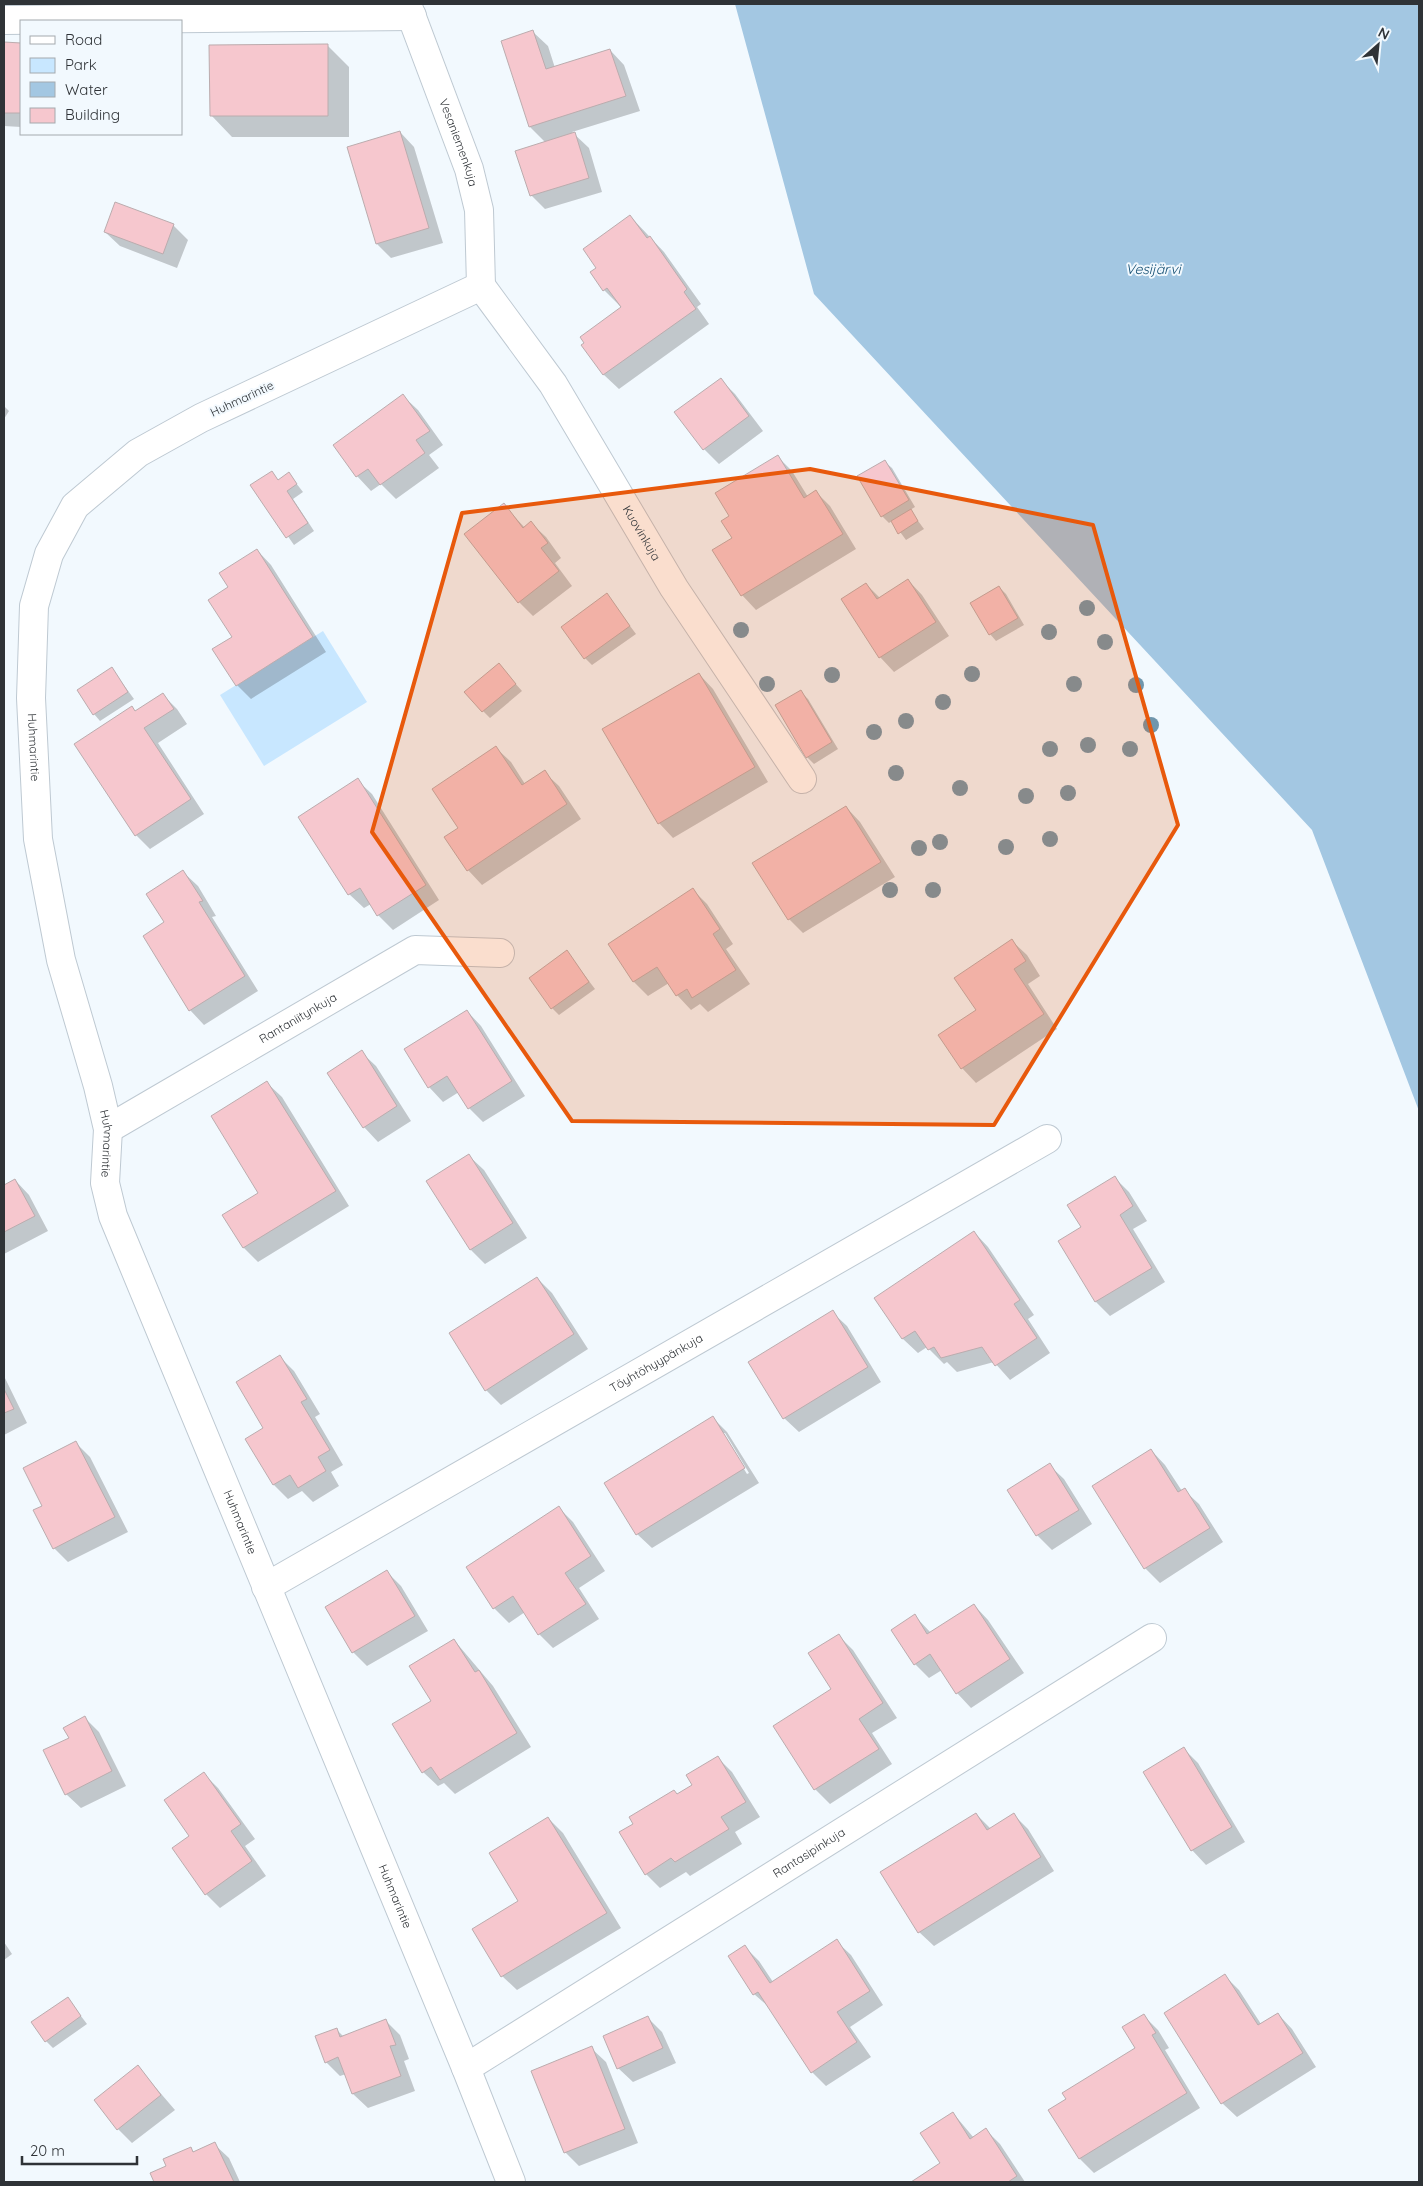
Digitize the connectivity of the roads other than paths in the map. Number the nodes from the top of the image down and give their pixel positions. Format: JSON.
{"nodes":[{"id":1,"x":409,"y":10,"type":"edge"},
{"id":2,"x":4,"y":20,"type":"edge"},
{"id":3,"x":481,"y":286,"type":"junction"},
{"id":4,"x":802,"y":779,"type":"dead end"},
{"id":5,"x":500,"y":953,"type":"dead end"},
{"id":6,"x":108,"y":1129,"type":"junction"},
{"id":7,"x":1048,"y":1139,"type":"dead end"},
{"id":8,"x":266,"y":1587,"type":"junction"},
{"id":9,"x":1152,"y":1638,"type":"dead end"},
{"id":10,"x":466,"y":2068,"type":"junction"},
{"id":11,"x":510,"y":2182,"type":"edge"}],
"edges":[{"from":1,"to":2,"type":"street"},
{"from":1,"to":3,"type":"street","name":"Vesaniemenkuja"},
{"from":3,"to":4,"type":"street","name":"Kuovinkuja"},
{"from":3,"to":6,"type":"street","name":"Huhmarintie"},
{"from":5,"to":6,"type":"street","name":"Rantaniitynkuja"},
{"from":6,"to":8,"type":"street","name":"Huhmarintie"},
{"from":7,"to":8,"type":"street","name":"Töyhtöhyypänkuja"},
{"from":8,"to":10,"type":"street","name":"Huhmarintie"},
{"from":9,"to":10,"type":"street","name":"Rantasipinkuja"},
{"from":10,"to":11,"type":"street","name":"Huhmarintie"}]}
